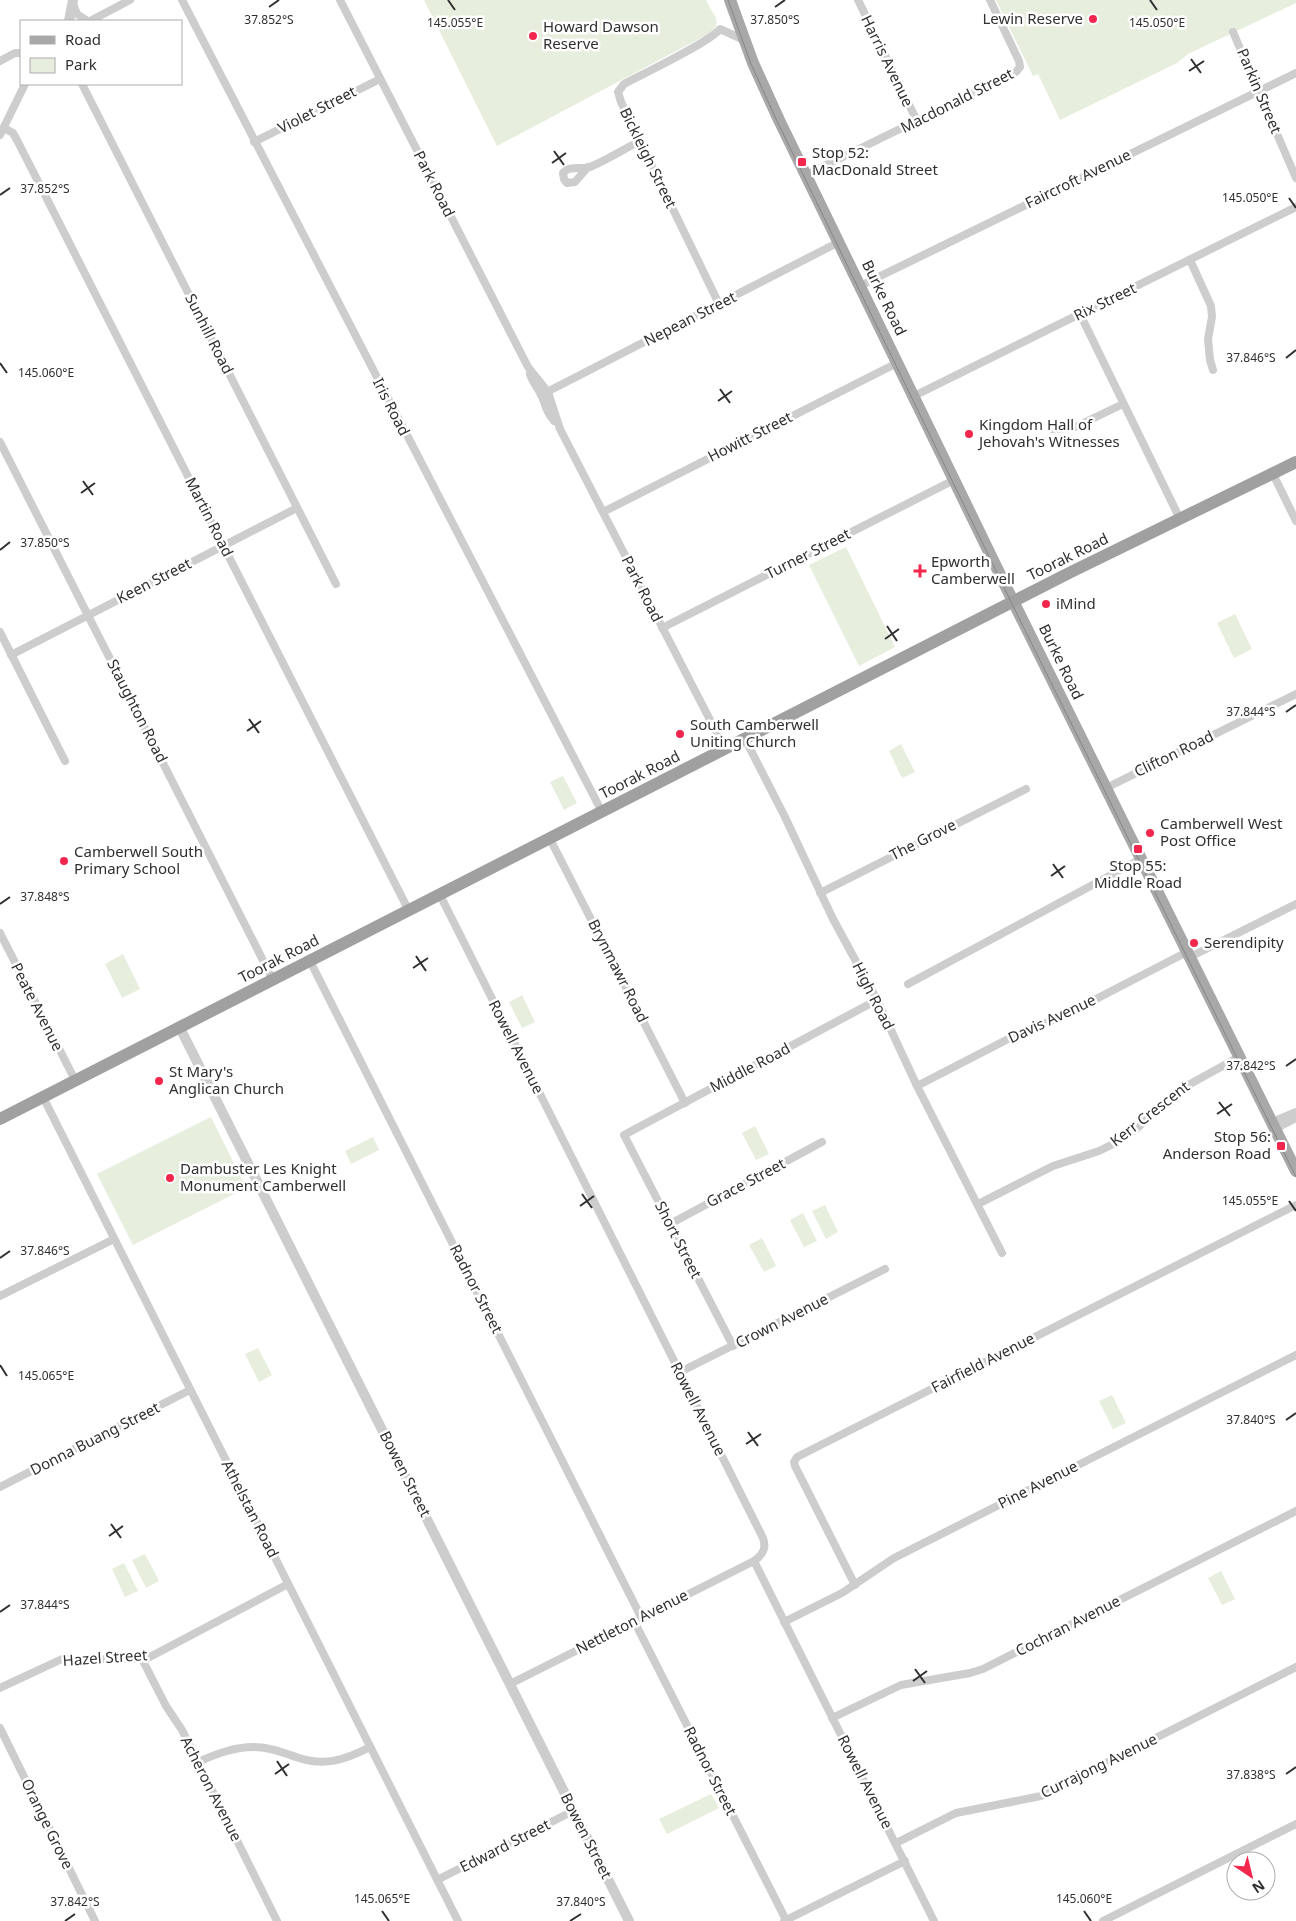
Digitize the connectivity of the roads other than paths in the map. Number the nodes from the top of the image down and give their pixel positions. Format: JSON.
{"nodes":[{"id":1,"x":130,"y":0,"type":"edge"},
{"id":2,"x":182,"y":0,"type":"edge"},
{"id":3,"x":340,"y":0,"type":"edge"},
{"id":4,"x":858,"y":0,"type":"edge"},
{"id":5,"x":990,"y":0,"type":"edge"},
{"id":6,"x":72,"y":1,"type":"edge"},
{"id":7,"x":733,"y":2,"type":"edge"},
{"id":8,"x":62,"y":20,"type":"edge"},
{"id":9,"x":69,"y":20,"type":"edge"},
{"id":10,"x":88,"y":20,"type":"edge"},
{"id":11,"x":1233,"y":32,"type":"dead end"},
{"id":12,"x":744,"y":40,"type":"junction"},
{"id":13,"x":20,"y":52,"type":"edge"},
{"id":14,"x":0,"y":61,"type":"edge"},
{"id":15,"x":1296,"y":73,"type":"edge"},
{"id":16,"x":380,"y":79,"type":"junction"},
{"id":17,"x":25,"y":85,"type":"edge"},
{"id":18,"x":83,"y":85,"type":"edge"},
{"id":19,"x":1258,"y":91,"type":"junction"},
{"id":20,"x":917,"y":121,"type":"junction"},
{"id":21,"x":2,"y":132,"type":"edge"},
{"id":22,"x":640,"y":141,"type":"junction"},
{"id":23,"x":254,"y":142,"type":"junction"},
{"id":24,"x":588,"y":167,"type":"dead end"},
{"id":25,"x":806,"y":175,"type":"junction"},
{"id":26,"x":1296,"y":178,"type":"edge"},
{"id":27,"x":1296,"y":206,"type":"edge"},
{"id":28,"x":839,"y":242,"type":"junction"},
{"id":29,"x":1190,"y":260,"type":"junction"},
{"id":30,"x":860,"y":286,"type":"junction"},
{"id":31,"x":719,"y":304,"type":"junction"},
{"id":32,"x":1080,"y":314,"type":"junction"},
{"id":33,"x":897,"y":362,"type":"junction"},
{"id":34,"x":1213,"y":370,"type":"dead end"},
{"id":35,"x":544,"y":393,"type":"junction"},
{"id":36,"x":914,"y":396,"type":"junction"},
{"id":37,"x":1123,"y":404,"type":"junction"},
{"id":38,"x":1052,"y":429,"type":"dead end"},
{"id":39,"x":0,"y":442,"type":"edge"},
{"id":40,"x":1296,"y":462,"type":"edge"},
{"id":41,"x":1273,"y":474,"type":"junction"},
{"id":42,"x":954,"y":480,"type":"junction"},
{"id":43,"x":297,"y":508,"type":"junction"},
{"id":44,"x":602,"y":512,"type":"junction"},
{"id":45,"x":1180,"y":520,"type":"junction"},
{"id":46,"x":1296,"y":521,"type":"edge"},
{"id":47,"x":224,"y":546,"type":"junction"},
{"id":48,"x":336,"y":584,"type":"dead end"},
{"id":49,"x":1014,"y":602,"type":"junction"},
{"id":50,"x":88,"y":615,"type":"junction"},
{"id":51,"x":662,"y":628,"type":"junction"},
{"id":52,"x":0,"y":632,"type":"edge"},
{"id":53,"x":11,"y":654,"type":"junction"},
{"id":54,"x":1296,"y":694,"type":"edge"},
{"id":55,"x":745,"y":739,"type":"junction"},
{"id":56,"x":725,"y":749,"type":"junction"},
{"id":57,"x":65,"y":761,"type":"dead end"},
{"id":58,"x":1026,"y":788,"type":"dead end"},
{"id":59,"x":1106,"y":788,"type":"junction"},
{"id":60,"x":602,"y":812,"type":"junction"},
{"id":61,"x":550,"y":839,"type":"junction"},
{"id":62,"x":1141,"y":859,"type":"junction"},
{"id":63,"x":820,"y":893,"type":"junction"},
{"id":64,"x":440,"y":895,"type":"junction"},
{"id":65,"x":1296,"y":904,"type":"edge"},
{"id":66,"x":409,"y":911,"type":"junction"},
{"id":67,"x":0,"y":933,"type":"edge"},
{"id":68,"x":1189,"y":955,"type":"junction"},
{"id":69,"x":310,"y":961,"type":"junction"},
{"id":70,"x":273,"y":980,"type":"junction"},
{"id":71,"x":908,"y":984,"type":"dead end"},
{"id":72,"x":877,"y":1000,"type":"junction"},
{"id":73,"x":180,"y":1028,"type":"junction"},
{"id":74,"x":1239,"y":1057,"type":"junction"},
{"id":75,"x":75,"y":1080,"type":"junction"},
{"id":76,"x":917,"y":1086,"type":"junction"},
{"id":77,"x":43,"y":1097,"type":"junction"},
{"id":78,"x":685,"y":1103,"type":"junction"},
{"id":79,"x":1296,"y":1112,"type":"edge"},
{"id":80,"x":1296,"y":1118,"type":"edge"},
{"id":81,"x":0,"y":1119,"type":"edge"},
{"id":82,"x":1273,"y":1126,"type":"junction"},
{"id":83,"x":624,"y":1136,"type":"joint"},
{"id":84,"x":822,"y":1142,"type":"dead end"},
{"id":85,"x":1296,"y":1171,"type":"edge"},
{"id":86,"x":978,"y":1204,"type":"junction"},
{"id":87,"x":1296,"y":1205,"type":"edge"},
{"id":88,"x":670,"y":1224,"type":"junction"},
{"id":89,"x":114,"y":1239,"type":"junction"},
{"id":90,"x":1002,"y":1253,"type":"dead end"},
{"id":91,"x":885,"y":1269,"type":"dead end"},
{"id":92,"x":0,"y":1296,"type":"edge"},
{"id":93,"x":733,"y":1346,"type":"junction"},
{"id":94,"x":1296,"y":1355,"type":"edge"},
{"id":95,"x":680,"y":1372,"type":"junction"},
{"id":96,"x":190,"y":1390,"type":"junction"},
{"id":97,"x":0,"y":1487,"type":"edge"},
{"id":98,"x":1296,"y":1511,"type":"edge"},
{"id":99,"x":754,"y":1561,"type":"junction"},
{"id":100,"x":288,"y":1584,"type":"junction"},
{"id":101,"x":855,"y":1585,"type":"junction"},
{"id":102,"x":638,"y":1619,"type":"junction"},
{"id":103,"x":784,"y":1622,"type":"junction"},
{"id":104,"x":142,"y":1659,"type":"junction"},
{"id":105,"x":1296,"y":1667,"type":"edge"},
{"id":106,"x":510,"y":1684,"type":"junction"},
{"id":107,"x":0,"y":1688,"type":"edge"},
{"id":108,"x":832,"y":1718,"type":"junction"},
{"id":109,"x":0,"y":1728,"type":"edge"},
{"id":110,"x":370,"y":1747,"type":"junction"},
{"id":111,"x":198,"y":1762,"type":"junction"},
{"id":112,"x":573,"y":1811,"type":"junction"},
{"id":113,"x":1296,"y":1824,"type":"edge"},
{"id":114,"x":896,"y":1843,"type":"junction"},
{"id":115,"x":904,"y":1861,"type":"junction"},
{"id":116,"x":437,"y":1880,"type":"junction"},
{"id":117,"x":95,"y":1921,"type":"edge"},
{"id":118,"x":277,"y":1921,"type":"edge"},
{"id":119,"x":458,"y":1921,"type":"edge"},
{"id":120,"x":629,"y":1921,"type":"edge"},
{"id":121,"x":785,"y":1921,"type":"edge"},
{"id":122,"x":934,"y":1921,"type":"edge"},
{"id":123,"x":1103,"y":1921,"type":"edge"}],
"edges":[{"from":1,"to":10,"type":"street"},
{"from":2,"to":23,"type":"street","name":"Iris Road"},
{"from":3,"to":16,"type":"street","name":"Park Road"},
{"from":4,"to":20,"type":"street","name":"Harris Avenue"},
{"from":5,"to":20,"type":"street","name":"Macdonald Street"},
{"from":6,"to":8,"type":"street"},
{"from":6,"to":9,"type":"street"},
{"from":6,"to":10,"type":"street"},
{"from":7,"to":12,"type":"main road","name":"Burke Road"},
{"from":11,"to":19,"type":"street","name":"Parkin Street"},
{"from":12,"to":22,"type":"street","name":"Bickleigh Street"},
{"from":12,"to":25,"type":"main road","name":"Burke Road"},
{"from":13,"to":14,"type":"street"},
{"from":15,"to":19,"type":"street","name":"Faircroft Avenue"},
{"from":16,"to":23,"type":"street","name":"Violet Street"},
{"from":16,"to":35,"type":"street","name":"Park Road"},
{"from":17,"to":21,"type":"street"},
{"from":18,"to":43,"type":"street","name":"Sunhill Road"},
{"from":19,"to":26,"type":"street","name":"Parkin Street"},
{"from":19,"to":30,"type":"street","name":"Faircroft Avenue"},
{"from":20,"to":25,"type":"street","name":"Macdonald Street"},
{"from":21,"to":47,"type":"street","name":"Martin Road"},
{"from":22,"to":24,"type":"street"},
{"from":22,"to":31,"type":"street","name":"Bickleigh Street"},
{"from":23,"to":60,"type":"street","name":"Iris Road"},
{"from":25,"to":28,"type":"main road","name":"Burke Road"},
{"from":27,"to":29,"type":"street","name":"Rix Street"},
{"from":28,"to":30,"type":"main road","name":"Burke Road"},
{"from":28,"to":31,"type":"street","name":"Nepean Street"},
{"from":29,"to":32,"type":"street","name":"Rix Street"},
{"from":29,"to":34,"type":"street"},
{"from":30,"to":33,"type":"main road","name":"Burke Road"},
{"from":31,"to":35,"type":"street","name":"Nepean Street"},
{"from":32,"to":36,"type":"street","name":"Rix Street"},
{"from":32,"to":37,"type":"street"},
{"from":33,"to":36,"type":"main road","name":"Burke Road"},
{"from":33,"to":44,"type":"street","name":"Howitt Street"},
{"from":35,"to":44,"type":"street","name":"Park Road"},
{"from":36,"to":42,"type":"main road","name":"Burke Road"},
{"from":37,"to":38,"type":"street"},
{"from":37,"to":45,"type":"street"},
{"from":39,"to":50,"type":"street","name":"Staughton Road"},
{"from":40,"to":41,"type":"highway","name":"Toorak Road"},
{"from":41,"to":45,"type":"highway","name":"Toorak Road"},
{"from":41,"to":46,"type":"street"},
{"from":42,"to":49,"type":"main road","name":"Burke Road"},
{"from":42,"to":51,"type":"street","name":"Turner Street"},
{"from":43,"to":47,"type":"street","name":"Keen Street"},
{"from":43,"to":48,"type":"street","name":"Sunhill Road"},
{"from":44,"to":51,"type":"street","name":"Park Road"},
{"from":45,"to":49,"type":"highway","name":"Toorak Road"},
{"from":47,"to":50,"type":"street","name":"Keen Street"},
{"from":47,"to":66,"type":"street","name":"Martin Road"},
{"from":49,"to":55,"type":"highway","name":"Toorak Road"},
{"from":49,"to":59,"type":"main road","name":"Burke Road"},
{"from":50,"to":53,"type":"street","name":"Keen Street"},
{"from":50,"to":70,"type":"street","name":"Staughton Road"},
{"from":51,"to":56,"type":"street","name":"Park Road"},
{"from":52,"to":53,"type":"street"},
{"from":53,"to":57,"type":"street"},
{"from":54,"to":59,"type":"street","name":"Clifton Road"},
{"from":55,"to":56,"type":"highway","name":"Toorak Road"},
{"from":55,"to":63,"type":"street","name":"High Road"},
{"from":56,"to":60,"type":"highway","name":"Toorak Road"},
{"from":58,"to":63,"type":"street","name":"The Grove"},
{"from":59,"to":62,"type":"main road","name":"Burke Road"},
{"from":60,"to":61,"type":"highway","name":"Toorak Road"},
{"from":61,"to":64,"type":"highway","name":"Toorak Road"},
{"from":61,"to":78,"type":"street","name":"Brynmawr Road"},
{"from":62,"to":68,"type":"main road","name":"Burke Road"},
{"from":62,"to":71,"type":"street"},
{"from":63,"to":72,"type":"street","name":"High Road"},
{"from":64,"to":66,"type":"highway","name":"Toorak Road"},
{"from":64,"to":95,"type":"street","name":"Rowell Avenue"},
{"from":65,"to":68,"type":"street","name":"Davis Avenue"},
{"from":66,"to":69,"type":"highway","name":"Toorak Road"},
{"from":67,"to":75,"type":"street","name":"Peate Avenue"},
{"from":68,"to":74,"type":"main road","name":"Burke Road"},
{"from":68,"to":76,"type":"street","name":"Davis Avenue"},
{"from":69,"to":70,"type":"highway","name":"Toorak Road"},
{"from":69,"to":102,"type":"street","name":"Radnor Street"},
{"from":70,"to":73,"type":"highway","name":"Toorak Road"},
{"from":72,"to":76,"type":"street","name":"High Road"},
{"from":72,"to":78,"type":"street","name":"Middle Road"},
{"from":73,"to":75,"type":"highway","name":"Toorak Road"},
{"from":73,"to":106,"type":"street","name":"Bowen Street"},
{"from":74,"to":82,"type":"main road","name":"Burke Road"},
{"from":74,"to":86,"type":"street","name":"Kerr Crescent"},
{"from":75,"to":77,"type":"highway","name":"Toorak Road"},
{"from":76,"to":86,"type":"street","name":"High Road"},
{"from":77,"to":81,"type":"highway","name":"Toorak Road"},
{"from":77,"to":89,"type":"street","name":"Athelstan Road"},
{"from":78,"to":83,"type":"street","name":"Middle Road"},
{"from":79,"to":82,"type":"street"},
{"from":80,"to":82,"type":"street"},
{"from":82,"to":85,"type":"main road","name":"Burke Road"},
{"from":83,"to":88,"type":"street","name":"Short Street"},
{"from":84,"to":88,"type":"street","name":"Grace Street"},
{"from":86,"to":90,"type":"street","name":"High Road"},
{"from":87,"to":101,"type":"street","name":"Fairfield Avenue"},
{"from":88,"to":93,"type":"street","name":"Short Street"},
{"from":89,"to":92,"type":"street"},
{"from":89,"to":96,"type":"street","name":"Athelstan Road"},
{"from":91,"to":93,"type":"street","name":"Crown Avenue"},
{"from":93,"to":95,"type":"street","name":"Crown Avenue"},
{"from":94,"to":101,"type":"street","name":"Pine Avenue"},
{"from":95,"to":99,"type":"street","name":"Rowell Avenue"},
{"from":96,"to":97,"type":"street","name":"Donna Buang Street"},
{"from":96,"to":100,"type":"street","name":"Athelstan Road"},
{"from":98,"to":108,"type":"street","name":"Cochran Avenue"},
{"from":99,"to":102,"type":"street","name":"Nettleton Avenue"},
{"from":99,"to":103,"type":"street","name":"Rowell Avenue"},
{"from":100,"to":104,"type":"street","name":"Hazel Street"},
{"from":100,"to":110,"type":"street","name":"Athelstan Road"},
{"from":101,"to":103,"type":"street","name":"Pine Avenue"},
{"from":102,"to":106,"type":"street","name":"Nettleton Avenue"},
{"from":102,"to":121,"type":"street","name":"Radnor Street"},
{"from":103,"to":108,"type":"street","name":"Rowell Avenue"},
{"from":104,"to":107,"type":"street","name":"Hazel Street"},
{"from":104,"to":111,"type":"street","name":"Acheron Avenue"},
{"from":105,"to":114,"type":"street","name":"Currajong Avenue"},
{"from":106,"to":112,"type":"street","name":"Bowen Street"},
{"from":108,"to":114,"type":"street","name":"Rowell Avenue"},
{"from":109,"to":117,"type":"street","name":"Orange Grove"},
{"from":110,"to":111,"type":"street"},
{"from":110,"to":116,"type":"street","name":"Athelstan Road"},
{"from":111,"to":118,"type":"street","name":"Acheron Avenue"},
{"from":112,"to":116,"type":"street","name":"Edward Street"},
{"from":112,"to":120,"type":"street","name":"Bowen Street"},
{"from":113,"to":123,"type":"street"},
{"from":114,"to":115,"type":"street","name":"Rowell Avenue"},
{"from":115,"to":121,"type":"street"},
{"from":115,"to":122,"type":"street","name":"Rowell Avenue"},
{"from":116,"to":119,"type":"street","name":"Athelstan Road"}]}
